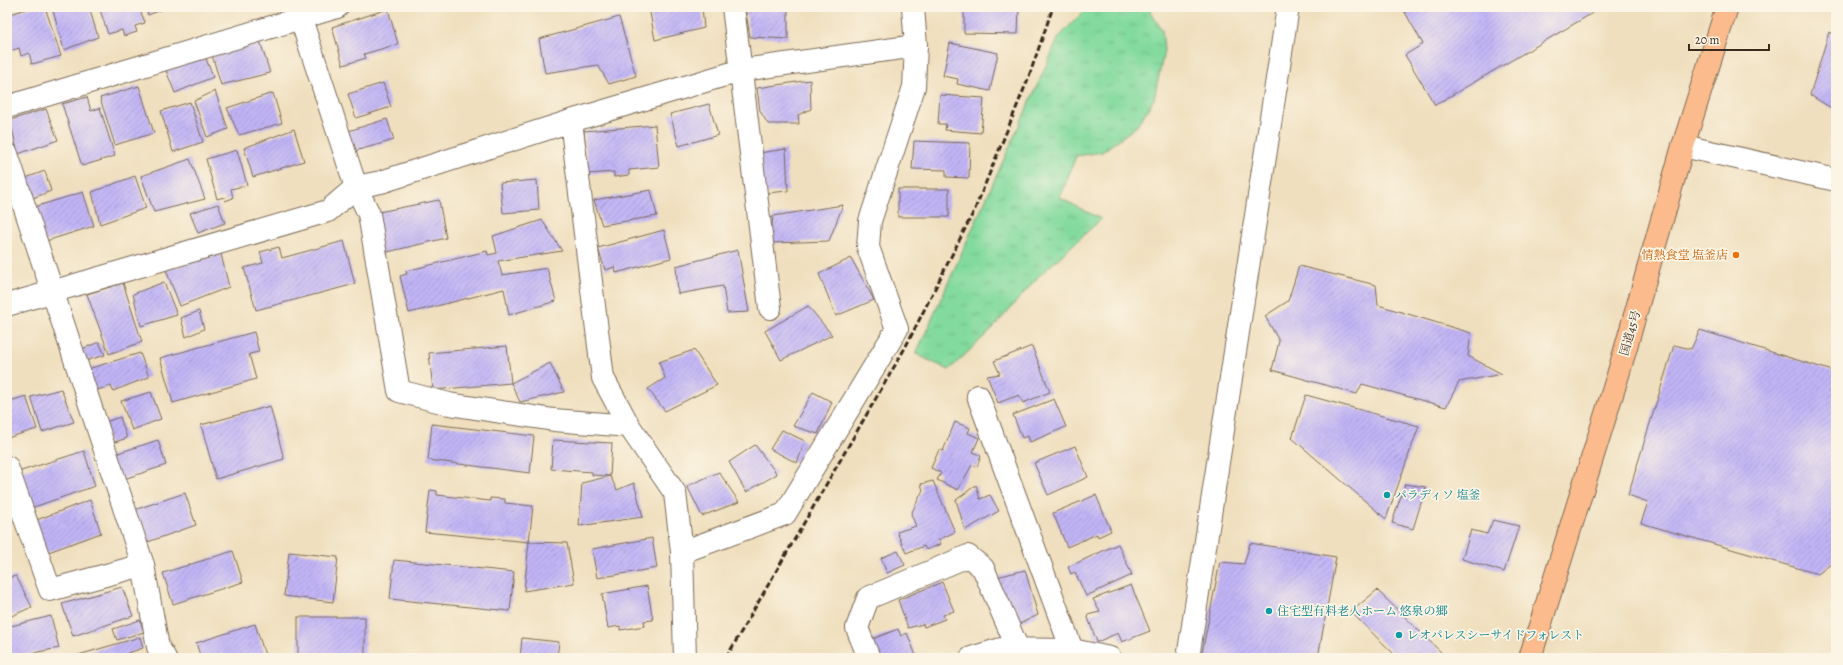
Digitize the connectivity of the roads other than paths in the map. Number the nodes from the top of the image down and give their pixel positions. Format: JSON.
{"nodes":[{"id":1,"x":337,"y":7,"type":"edge"},
{"id":2,"x":733,"y":7,"type":"edge"},
{"id":3,"x":912,"y":7,"type":"edge"},
{"id":4,"x":1288,"y":7,"type":"edge"},
{"id":5,"x":1727,"y":7,"type":"edge"},
{"id":6,"x":299,"y":13,"type":"edge"},
{"id":7,"x":916,"y":46,"type":"junction"},
{"id":8,"x":742,"y":70,"type":"junction"},
{"id":9,"x":7,"y":107,"type":"edge"},
{"id":10,"x":571,"y":120,"type":"junction"},
{"id":11,"x":1683,"y":146,"type":"junction"},
{"id":12,"x":7,"y":154,"type":"edge"},
{"id":13,"x":1836,"y":180,"type":"edge"},
{"id":14,"x":356,"y":187,"type":"junction"},
{"id":15,"x":51,"y":291,"type":"junction"},
{"id":16,"x":7,"y":305,"type":"edge"},
{"id":17,"x":770,"y":308,"type":"dead end"},
{"id":18,"x":978,"y":396,"type":"dead end"},
{"id":19,"x":629,"y":426,"type":"junction"},
{"id":20,"x":7,"y":467,"type":"edge"},
{"id":21,"x":682,"y":552,"type":"junction"},
{"id":22,"x":143,"y":565,"type":"junction"},
{"id":23,"x":1018,"y":649,"type":"junction"},
{"id":24,"x":1072,"y":650,"type":"junction"},
{"id":25,"x":165,"y":658,"type":"edge"},
{"id":26,"x":685,"y":658,"type":"edge"},
{"id":27,"x":869,"y":658,"type":"edge"},
{"id":28,"x":971,"y":658,"type":"edge"},
{"id":29,"x":1110,"y":658,"type":"edge"},
{"id":30,"x":1188,"y":658,"type":"edge"},
{"id":31,"x":1530,"y":658,"type":"edge"}],
"edges":[{"from":1,"to":6,"type":"street"},
{"from":2,"to":8,"type":"street"},
{"from":3,"to":7,"type":"street"},
{"from":4,"to":30,"type":"street"},
{"from":5,"to":11,"type":"highway","name":"国道45号"},
{"from":6,"to":9,"type":"street"},
{"from":6,"to":14,"type":"street"},
{"from":7,"to":8,"type":"street"},
{"from":7,"to":21,"type":"street"},
{"from":8,"to":10,"type":"street"},
{"from":8,"to":17,"type":"street"},
{"from":10,"to":14,"type":"street"},
{"from":10,"to":19,"type":"street"},
{"from":11,"to":13,"type":"street"},
{"from":11,"to":31,"type":"highway","name":"国道45号"},
{"from":12,"to":15,"type":"street"},
{"from":14,"to":15,"type":"street"},
{"from":14,"to":19,"type":"street"},
{"from":15,"to":16,"type":"street"},
{"from":15,"to":22,"type":"street"},
{"from":18,"to":24,"type":"street"},
{"from":19,"to":21,"type":"street"},
{"from":20,"to":22,"type":"street"},
{"from":21,"to":26,"type":"street"},
{"from":22,"to":25,"type":"street"},
{"from":23,"to":24,"type":"street"},
{"from":23,"to":27,"type":"street"},
{"from":23,"to":28,"type":"street"},
{"from":24,"to":29,"type":"street"}]}
